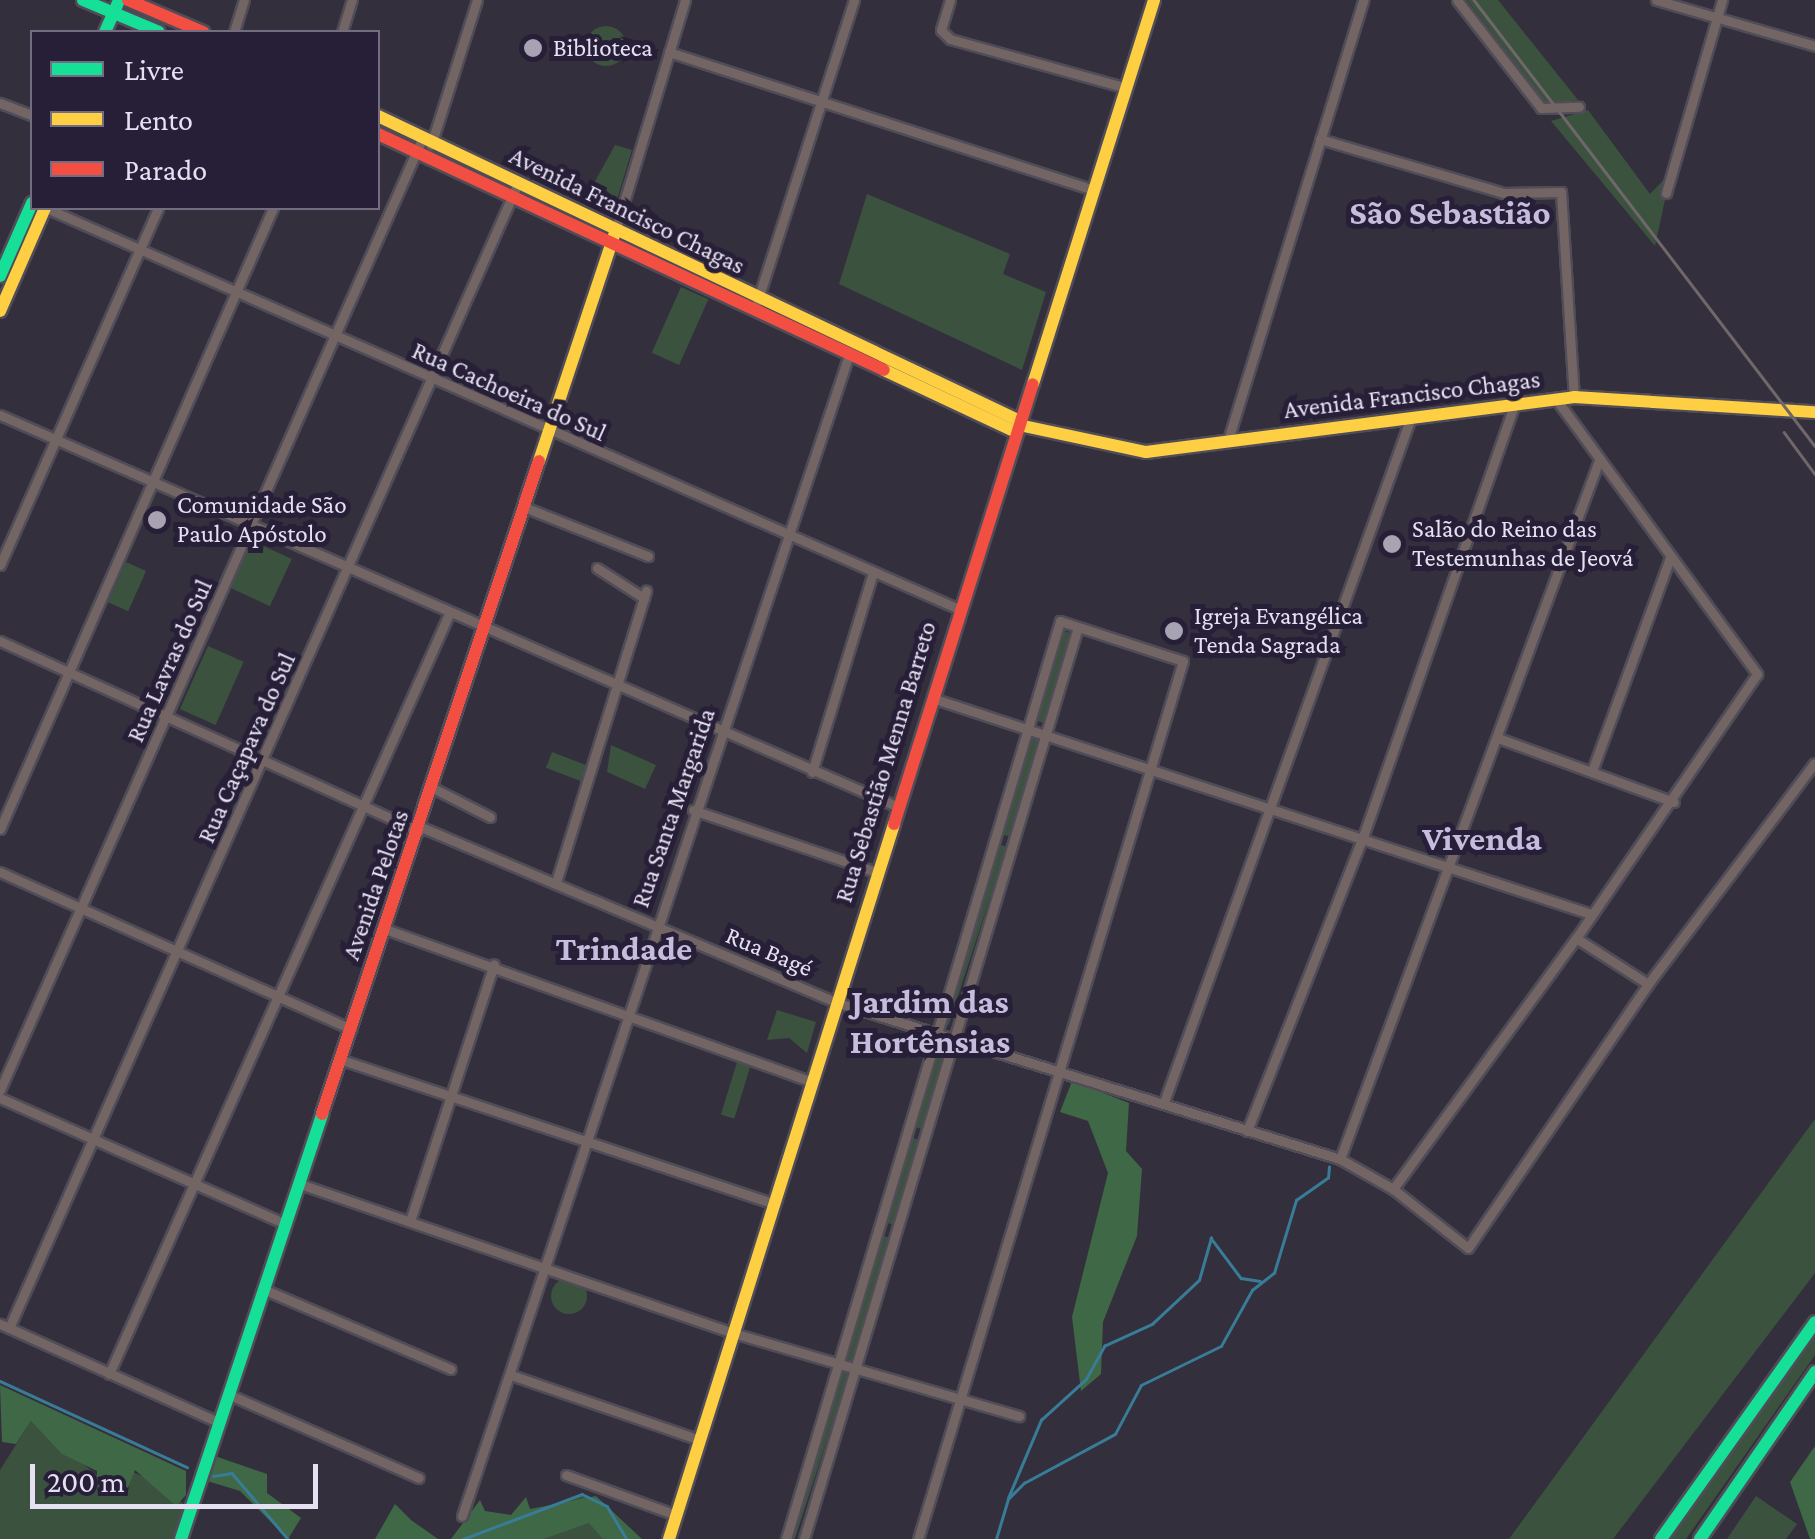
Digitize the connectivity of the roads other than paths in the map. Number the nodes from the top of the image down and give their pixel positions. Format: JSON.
{"nodes":[{"id":1,"x":84,"y":0,"type":"edge"},
{"id":2,"x":244,"y":0,"type":"edge"},
{"id":3,"x":352,"y":0,"type":"edge"},
{"id":4,"x":477,"y":0,"type":"edge"},
{"id":5,"x":685,"y":0,"type":"edge"},
{"id":6,"x":854,"y":0,"type":"edge"},
{"id":7,"x":950,"y":0,"type":"edge"},
{"id":8,"x":1154,"y":0,"type":"edge"},
{"id":9,"x":1363,"y":0,"type":"edge"},
{"id":10,"x":1456,"y":0,"type":"edge"},
{"id":11,"x":1656,"y":0,"type":"edge"},
{"id":12,"x":1722,"y":0,"type":"edge"},
{"id":13,"x":133,"y":1,"type":"edge"},
{"id":14,"x":117,"y":6,"type":"edge"},
{"id":15,"x":130,"y":18,"type":"junction"},
{"id":16,"x":1716,"y":18,"type":"junction"},
{"id":17,"x":107,"y":30,"type":"edge"},
{"id":18,"x":124,"y":30,"type":"edge"},
{"id":19,"x":155,"y":30,"type":"edge"},
{"id":20,"x":198,"y":30,"type":"edge"},
{"id":21,"x":235,"y":30,"type":"edge"},
{"id":22,"x":343,"y":30,"type":"edge"},
{"id":23,"x":1815,"y":46,"type":"edge"},
{"id":24,"x":669,"y":52,"type":"junction"},
{"id":25,"x":1127,"y":88,"type":"junction"},
{"id":26,"x":820,"y":100,"type":"junction"},
{"id":27,"x":0,"y":103,"type":"edge"},
{"id":28,"x":1579,"y":107,"type":"dead end"},
{"id":29,"x":30,"y":114,"type":"edge"},
{"id":30,"x":380,"y":117,"type":"edge"},
{"id":31,"x":380,"y":135,"type":"edge"},
{"id":32,"x":1320,"y":139,"type":"junction"},
{"id":33,"x":428,"y":140,"type":"junction"},
{"id":34,"x":420,"y":155,"type":"junction"},
{"id":35,"x":515,"y":190,"type":"junction"},
{"id":36,"x":1094,"y":190,"type":"junction"},
{"id":37,"x":1666,"y":193,"type":"dead end"},
{"id":38,"x":30,"y":208,"type":"edge"},
{"id":39,"x":45,"y":210,"type":"edge"},
{"id":40,"x":50,"y":210,"type":"edge"},
{"id":41,"x":157,"y":210,"type":"edge"},
{"id":42,"x":272,"y":210,"type":"edge"},
{"id":43,"x":613,"y":238,"type":"junction"},
{"id":44,"x":139,"y":251,"type":"junction"},
{"id":45,"x":0,"y":276,"type":"edge"},
{"id":46,"x":236,"y":294,"type":"junction"},
{"id":47,"x":756,"y":305,"type":"junction"},
{"id":48,"x":0,"y":311,"type":"edge"},
{"id":49,"x":336,"y":337,"type":"junction"},
{"id":50,"x":851,"y":350,"type":"junction"},
{"id":51,"x":434,"y":380,"type":"junction"},
{"id":52,"x":1574,"y":396,"type":"junction"},
{"id":53,"x":1556,"y":399,"type":"junction"},
{"id":54,"x":1514,"y":406,"type":"junction"},
{"id":55,"x":1815,"y":412,"type":"edge"},
{"id":56,"x":0,"y":414,"type":"edge"},
{"id":57,"x":1410,"y":420,"type":"junction"},
{"id":58,"x":1018,"y":426,"type":"junction"},
{"id":59,"x":554,"y":434,"type":"junction"},
{"id":60,"x":56,"y":440,"type":"junction"},
{"id":61,"x":1228,"y":440,"type":"junction"},
{"id":62,"x":1598,"y":464,"type":"junction"},
{"id":63,"x":153,"y":484,"type":"junction"},
{"id":64,"x":530,"y":509,"type":"junction"},
{"id":65,"x":252,"y":528,"type":"junction"},
{"id":66,"x":787,"y":536,"type":"junction"},
{"id":67,"x":648,"y":556,"type":"dead end"},
{"id":68,"x":1670,"y":558,"type":"junction"},
{"id":69,"x":0,"y":565,"type":"edge"},
{"id":70,"x":597,"y":568,"type":"dead end"},
{"id":71,"x":349,"y":571,"type":"junction"},
{"id":72,"x":873,"y":572,"type":"junction"},
{"id":73,"x":957,"y":608,"type":"junction"},
{"id":74,"x":448,"y":616,"type":"junction"},
{"id":75,"x":1078,"y":626,"type":"junction"},
{"id":76,"x":486,"y":631,"type":"junction"},
{"id":77,"x":0,"y":641,"type":"edge"},
{"id":78,"x":68,"y":673,"type":"junction"},
{"id":79,"x":611,"y":686,"type":"junction"},
{"id":80,"x":930,"y":697,"type":"junction"},
{"id":81,"x":167,"y":717,"type":"junction"},
{"id":82,"x":1028,"y":729,"type":"junction"},
{"id":83,"x":720,"y":735,"type":"junction"},
{"id":84,"x":1045,"y":735,"type":"junction"},
{"id":85,"x":1498,"y":738,"type":"junction"},
{"id":86,"x":262,"y":760,"type":"junction"},
{"id":87,"x":1814,"y":764,"type":"edge"},
{"id":88,"x":1152,"y":767,"type":"junction"},
{"id":89,"x":1592,"y":771,"type":"junction"},
{"id":90,"x":812,"y":772,"type":"junction"},
{"id":91,"x":433,"y":788,"type":"junction"},
{"id":92,"x":1674,"y":802,"type":"junction"},
{"id":93,"x":1271,"y":804,"type":"junction"},
{"id":94,"x":362,"y":806,"type":"junction"},
{"id":95,"x":896,"y":806,"type":"junction"},
{"id":96,"x":693,"y":810,"type":"junction"},
{"id":97,"x":490,"y":818,"type":"dead end"},
{"id":98,"x":0,"y":829,"type":"edge"},
{"id":99,"x":420,"y":829,"type":"junction"},
{"id":100,"x":1364,"y":834,"type":"junction"},
{"id":101,"x":996,"y":838,"type":"junction"},
{"id":102,"x":1014,"y":843,"type":"junction"},
{"id":103,"x":1452,"y":862,"type":"junction"},
{"id":104,"x":0,"y":872,"type":"edge"},
{"id":105,"x":876,"y":872,"type":"junction"},
{"id":106,"x":556,"y":882,"type":"junction"},
{"id":107,"x":82,"y":910,"type":"junction"},
{"id":108,"x":1591,"y":914,"type":"junction"},
{"id":109,"x":655,"y":924,"type":"junction"},
{"id":110,"x":386,"y":928,"type":"junction"},
{"id":111,"x":1576,"y":938,"type":"junction"},
{"id":112,"x":180,"y":952,"type":"junction"},
{"id":113,"x":494,"y":964,"type":"junction"},
{"id":114,"x":1648,"y":984,"type":"junction"},
{"id":115,"x":275,"y":995,"type":"junction"},
{"id":116,"x":835,"y":1002,"type":"junction"},
{"id":117,"x":628,"y":1012,"type":"junction"},
{"id":118,"x":351,"y":1029,"type":"junction"},
{"id":119,"x":938,"y":1033,"type":"junction"},
{"id":120,"x":956,"y":1038,"type":"junction"},
{"id":121,"x":342,"y":1060,"type":"junction"},
{"id":122,"x":1061,"y":1068,"type":"junction"},
{"id":123,"x":812,"y":1082,"type":"junction"},
{"id":124,"x":0,"y":1090,"type":"edge"},
{"id":125,"x":450,"y":1093,"type":"junction"},
{"id":126,"x":0,"y":1098,"type":"edge"},
{"id":127,"x":1164,"y":1102,"type":"junction"},
{"id":128,"x":908,"y":1131,"type":"junction"},
{"id":129,"x":1247,"y":1131,"type":"junction"},
{"id":130,"x":927,"y":1137,"type":"junction"},
{"id":131,"x":588,"y":1139,"type":"junction"},
{"id":132,"x":95,"y":1140,"type":"junction"},
{"id":133,"x":1340,"y":1159,"type":"junction"},
{"id":134,"x":192,"y":1184,"type":"junction"},
{"id":135,"x":300,"y":1184,"type":"junction"},
{"id":136,"x":1393,"y":1189,"type":"junction"},
{"id":137,"x":774,"y":1204,"type":"junction"},
{"id":138,"x":410,"y":1221,"type":"junction"},
{"id":139,"x":286,"y":1224,"type":"junction"},
{"id":140,"x":878,"y":1226,"type":"junction"},
{"id":141,"x":898,"y":1232,"type":"junction"},
{"id":142,"x":548,"y":1266,"type":"junction"},
{"id":143,"x":264,"y":1289,"type":"junction"},
{"id":144,"x":1815,"y":1322,"type":"edge"},
{"id":145,"x":4,"y":1326,"type":"edge"},
{"id":146,"x":734,"y":1332,"type":"junction"},
{"id":147,"x":837,"y":1364,"type":"junction"},
{"id":148,"x":452,"y":1369,"type":"dead end"},
{"id":149,"x":858,"y":1370,"type":"junction"},
{"id":150,"x":1815,"y":1372,"type":"edge"},
{"id":151,"x":109,"y":1374,"type":"junction"},
{"id":152,"x":511,"y":1375,"type":"junction"},
{"id":153,"x":230,"y":1394,"type":"junction"},
{"id":154,"x":960,"y":1398,"type":"junction"},
{"id":155,"x":1019,"y":1416,"type":"dead end"},
{"id":156,"x":220,"y":1423,"type":"junction"},
{"id":157,"x":700,"y":1440,"type":"junction"},
{"id":158,"x":566,"y":1475,"type":"dead end"},
{"id":159,"x":418,"y":1478,"type":"dead end"},
{"id":160,"x":676,"y":1515,"type":"junction"},
{"id":161,"x":462,"y":1516,"type":"dead end"},
{"id":162,"x":180,"y":1539,"type":"edge"},
{"id":163,"x":668,"y":1539,"type":"edge"},
{"id":164,"x":786,"y":1539,"type":"edge"},
{"id":165,"x":804,"y":1539,"type":"edge"},
{"id":166,"x":918,"y":1539,"type":"edge"},
{"id":167,"x":1661,"y":1539,"type":"edge"},
{"id":168,"x":1700,"y":1539,"type":"edge"}],
"edges":[{"from":1,"to":14,"type":"main road"},
{"from":2,"to":21,"type":"street"},
{"from":3,"to":22,"type":"street"},
{"from":4,"to":33,"type":"street","name":"Rua Lavras do Sul"},
{"from":5,"to":24,"type":"street"},
{"from":6,"to":26,"type":"street"},
{"from":7,"to":25,"type":"street"},
{"from":8,"to":25,"type":"main road","name":"Rua Sebastião Menna Barreto"},
{"from":9,"to":32,"type":"street"},
{"from":10,"to":28,"type":"street"},
{"from":11,"to":16,"type":"street"},
{"from":12,"to":16,"type":"street"},
{"from":13,"to":15,"type":"main road"},
{"from":13,"to":20,"type":"main road"},
{"from":14,"to":15,"type":"main road"},
{"from":14,"to":17,"type":"main road"},
{"from":15,"to":18,"type":"main road"},
{"from":15,"to":19,"type":"main road"},
{"from":16,"to":23,"type":"street"},
{"from":16,"to":37,"type":"street"},
{"from":24,"to":26,"type":"street"},
{"from":24,"to":43,"type":"street"},
{"from":25,"to":36,"type":"main road","name":"Rua Sebastião Menna Barreto"},
{"from":26,"to":36,"type":"street"},
{"from":26,"to":47,"type":"street"},
{"from":27,"to":29,"type":"street"},
{"from":30,"to":33,"type":"main road","name":"Avenida Francisco Chagas"},
{"from":31,"to":34,"type":"main road","name":"Avenida Francisco Chagas"},
{"from":32,"to":52,"type":"street"},
{"from":32,"to":61,"type":"street"},
{"from":33,"to":34,"type":"street","name":"Rua Lavras do Sul"},
{"from":33,"to":35,"type":"main road","name":"Avenida Francisco Chagas"},
{"from":34,"to":35,"type":"main road","name":"Avenida Francisco Chagas"},
{"from":34,"to":49,"type":"street","name":"Rua Lavras do Sul"},
{"from":35,"to":43,"type":"main road","name":"Avenida Francisco Chagas"},
{"from":35,"to":51,"type":"street","name":"Rua Caçapava do Sul"},
{"from":36,"to":58,"type":"main road","name":"Rua Sebastião Menna Barreto"},
{"from":38,"to":45,"type":"main road"},
{"from":39,"to":48,"type":"main road"},
{"from":40,"to":44,"type":"street","name":"Rua Cachoeira do Sul"},
{"from":41,"to":44,"type":"street"},
{"from":42,"to":46,"type":"street"},
{"from":43,"to":47,"type":"main road","name":"Avenida Francisco Chagas"},
{"from":43,"to":59,"type":"main road","name":"Avenida Pelotas"},
{"from":44,"to":46,"type":"street","name":"Rua Cachoeira do Sul"},
{"from":44,"to":60,"type":"street"},
{"from":46,"to":49,"type":"street","name":"Rua Cachoeira do Sul"},
{"from":46,"to":63,"type":"street"},
{"from":47,"to":50,"type":"main road","name":"Avenida Francisco Chagas"},
{"from":49,"to":51,"type":"street","name":"Rua Cachoeira do Sul"},
{"from":49,"to":65,"type":"street","name":"Rua Lavras do Sul"},
{"from":50,"to":58,"type":"main road","name":"Avenida Francisco Chagas"},
{"from":50,"to":66,"type":"street","name":"Rua Santa Margarida"},
{"from":51,"to":59,"type":"street","name":"Rua Cachoeira do Sul"},
{"from":51,"to":71,"type":"street","name":"Rua Caçapava do Sul"},
{"from":52,"to":53,"type":"main road","name":"Avenida Francisco Chagas"},
{"from":52,"to":55,"type":"main road","name":"Avenida Francisco Chagas"},
{"from":53,"to":54,"type":"main road","name":"Avenida Francisco Chagas"},
{"from":53,"to":62,"type":"street"},
{"from":54,"to":57,"type":"main road","name":"Avenida Francisco Chagas"},
{"from":54,"to":100,"type":"street"},
{"from":56,"to":60,"type":"street"},
{"from":57,"to":61,"type":"main road","name":"Avenida Francisco Chagas"},
{"from":57,"to":93,"type":"street"},
{"from":58,"to":61,"type":"main road","name":"Avenida Francisco Chagas"},
{"from":58,"to":73,"type":"main road","name":"Rua Sebastião Menna Barreto"},
{"from":59,"to":64,"type":"main road","name":"Avenida Pelotas"},
{"from":59,"to":66,"type":"street","name":"Rua Cachoeira do Sul"},
{"from":60,"to":63,"type":"street"},
{"from":60,"to":69,"type":"street"},
{"from":62,"to":68,"type":"street"},
{"from":62,"to":85,"type":"street"},
{"from":63,"to":65,"type":"street"},
{"from":63,"to":78,"type":"street"},
{"from":64,"to":67,"type":"street"},
{"from":64,"to":76,"type":"main road","name":"Avenida Pelotas"},
{"from":65,"to":71,"type":"street"},
{"from":65,"to":81,"type":"street","name":"Rua Lavras do Sul"},
{"from":66,"to":72,"type":"street","name":"Rua Cachoeira do Sul"},
{"from":66,"to":83,"type":"street","name":"Rua Santa Margarida"},
{"from":68,"to":89,"type":"street"},
{"from":68,"to":92,"type":"street"},
{"from":70,"to":79,"type":"street"},
{"from":71,"to":74,"type":"street"},
{"from":71,"to":86,"type":"street","name":"Rua Caçapava do Sul"},
{"from":72,"to":73,"type":"street","name":"Rua Cachoeira do Sul"},
{"from":72,"to":90,"type":"street"},
{"from":73,"to":80,"type":"main road","name":"Rua Sebastião Menna Barreto"},
{"from":74,"to":76,"type":"street"},
{"from":74,"to":94,"type":"street"},
{"from":75,"to":82,"type":"street"},
{"from":75,"to":84,"type":"street"},
{"from":75,"to":88,"type":"street"},
{"from":76,"to":79,"type":"street"},
{"from":76,"to":91,"type":"main road","name":"Avenida Pelotas"},
{"from":77,"to":78,"type":"street","name":"Rua Bagé"},
{"from":78,"to":81,"type":"street","name":"Rua Bagé"},
{"from":78,"to":98,"type":"street"},
{"from":79,"to":83,"type":"street"},
{"from":79,"to":106,"type":"street"},
{"from":80,"to":82,"type":"street"},
{"from":80,"to":95,"type":"main road","name":"Rua Sebastião Menna Barreto"},
{"from":81,"to":86,"type":"street","name":"Rua Bagé"},
{"from":81,"to":107,"type":"street","name":"Rua Lavras do Sul"},
{"from":82,"to":84,"type":"street"},
{"from":82,"to":101,"type":"street"},
{"from":83,"to":90,"type":"street"},
{"from":83,"to":96,"type":"street","name":"Rua Santa Margarida"},
{"from":84,"to":88,"type":"street"},
{"from":84,"to":102,"type":"street"},
{"from":85,"to":89,"type":"street"},
{"from":85,"to":103,"type":"street"},
{"from":86,"to":94,"type":"street","name":"Rua Bagé"},
{"from":86,"to":112,"type":"street","name":"Rua Caçapava do Sul"},
{"from":87,"to":114,"type":"street"},
{"from":88,"to":93,"type":"street"},
{"from":88,"to":122,"type":"street"},
{"from":89,"to":92,"type":"street"},
{"from":90,"to":95,"type":"street"},
{"from":91,"to":97,"type":"street"},
{"from":91,"to":99,"type":"main road","name":"Avenida Pelotas"},
{"from":92,"to":108,"type":"street"},
{"from":93,"to":100,"type":"street"},
{"from":93,"to":127,"type":"street"},
{"from":94,"to":99,"type":"street","name":"Rua Bagé"},
{"from":94,"to":115,"type":"street"},
{"from":95,"to":105,"type":"main road","name":"Rua Sebastião Menna Barreto"},
{"from":96,"to":105,"type":"street"},
{"from":96,"to":109,"type":"street","name":"Rua Santa Margarida"},
{"from":99,"to":106,"type":"street","name":"Rua Bagé"},
{"from":99,"to":110,"type":"main road","name":"Avenida Pelotas"},
{"from":100,"to":103,"type":"street"},
{"from":100,"to":129,"type":"street"},
{"from":101,"to":102,"type":"street"},
{"from":101,"to":119,"type":"street"},
{"from":102,"to":120,"type":"street"},
{"from":103,"to":108,"type":"street"},
{"from":103,"to":133,"type":"street"},
{"from":104,"to":107,"type":"street"},
{"from":105,"to":116,"type":"main road","name":"Rua Sebastião Menna Barreto"},
{"from":106,"to":109,"type":"street","name":"Rua Bagé"},
{"from":107,"to":112,"type":"street"},
{"from":107,"to":124,"type":"street","name":"Rua Lavras do Sul"},
{"from":108,"to":111,"type":"street"},
{"from":109,"to":116,"type":"street","name":"Rua Bagé"},
{"from":109,"to":117,"type":"street","name":"Rua Santa Margarida"},
{"from":110,"to":113,"type":"street"},
{"from":110,"to":118,"type":"main road","name":"Avenida Pelotas"},
{"from":111,"to":114,"type":"street"},
{"from":111,"to":136,"type":"street"},
{"from":112,"to":115,"type":"street"},
{"from":112,"to":132,"type":"street","name":"Rua Caçapava do Sul"},
{"from":113,"to":117,"type":"street"},
{"from":113,"to":125,"type":"street"},
{"from":114,"to":136,"type":"street","name":"Rua Bagé"},
{"from":115,"to":118,"type":"street"},
{"from":115,"to":134,"type":"street"},
{"from":116,"to":119,"type":"street","name":"Rua Bagé"},
{"from":116,"to":123,"type":"main road","name":"Rua Sebastião Menna Barreto"},
{"from":117,"to":123,"type":"street"},
{"from":117,"to":131,"type":"street","name":"Rua Santa Margarida"},
{"from":118,"to":121,"type":"main road","name":"Avenida Pelotas"},
{"from":119,"to":120,"type":"street","name":"Rua Bagé"},
{"from":119,"to":128,"type":"street"},
{"from":120,"to":122,"type":"street","name":"Rua Bagé"},
{"from":120,"to":130,"type":"street"},
{"from":121,"to":125,"type":"street"},
{"from":121,"to":135,"type":"main road","name":"Avenida Pelotas"},
{"from":122,"to":127,"type":"street","name":"Rua Bagé"},
{"from":122,"to":154,"type":"street"},
{"from":123,"to":137,"type":"main road","name":"Rua Sebastião Menna Barreto"},
{"from":125,"to":131,"type":"street"},
{"from":125,"to":138,"type":"street"},
{"from":126,"to":132,"type":"street"},
{"from":127,"to":129,"type":"street","name":"Rua Bagé"},
{"from":128,"to":130,"type":"street"},
{"from":128,"to":140,"type":"street"},
{"from":129,"to":133,"type":"street","name":"Rua Bagé"},
{"from":130,"to":141,"type":"street"},
{"from":131,"to":137,"type":"street"},
{"from":131,"to":142,"type":"street","name":"Rua Santa Margarida"},
{"from":132,"to":134,"type":"street"},
{"from":132,"to":145,"type":"street","name":"Rua Caçapava do Sul"},
{"from":133,"to":136,"type":"street","name":"Rua Bagé"},
{"from":134,"to":139,"type":"street"},
{"from":134,"to":151,"type":"street"},
{"from":135,"to":138,"type":"street"},
{"from":135,"to":139,"type":"main road","name":"Avenida Pelotas"},
{"from":137,"to":146,"type":"main road","name":"Rua Sebastião Menna Barreto"},
{"from":138,"to":142,"type":"street"},
{"from":139,"to":143,"type":"main road","name":"Avenida Pelotas"},
{"from":140,"to":141,"type":"street"},
{"from":140,"to":147,"type":"street"},
{"from":141,"to":149,"type":"street"},
{"from":142,"to":146,"type":"street"},
{"from":142,"to":152,"type":"street","name":"Rua Santa Margarida"},
{"from":143,"to":148,"type":"street"},
{"from":143,"to":153,"type":"main road","name":"Avenida Pelotas"},
{"from":144,"to":167,"type":"main road"},
{"from":145,"to":151,"type":"street"},
{"from":146,"to":147,"type":"street"},
{"from":146,"to":157,"type":"main road","name":"Rua Sebastião Menna Barreto"},
{"from":147,"to":149,"type":"street"},
{"from":147,"to":164,"type":"street"},
{"from":149,"to":154,"type":"street"},
{"from":149,"to":165,"type":"street"},
{"from":150,"to":168,"type":"main road"},
{"from":151,"to":156,"type":"street"},
{"from":152,"to":157,"type":"street"},
{"from":152,"to":161,"type":"street","name":"Rua Santa Margarida"},
{"from":153,"to":156,"type":"main road","name":"Avenida Pelotas"},
{"from":153,"to":159,"type":"street"},
{"from":154,"to":155,"type":"street"},
{"from":154,"to":166,"type":"street"},
{"from":156,"to":162,"type":"main road","name":"Avenida Pelotas"},
{"from":157,"to":160,"type":"main road","name":"Rua Sebastião Menna Barreto"},
{"from":158,"to":160,"type":"street"},
{"from":160,"to":163,"type":"main road","name":"Rua Sebastião Menna Barreto"}]}
